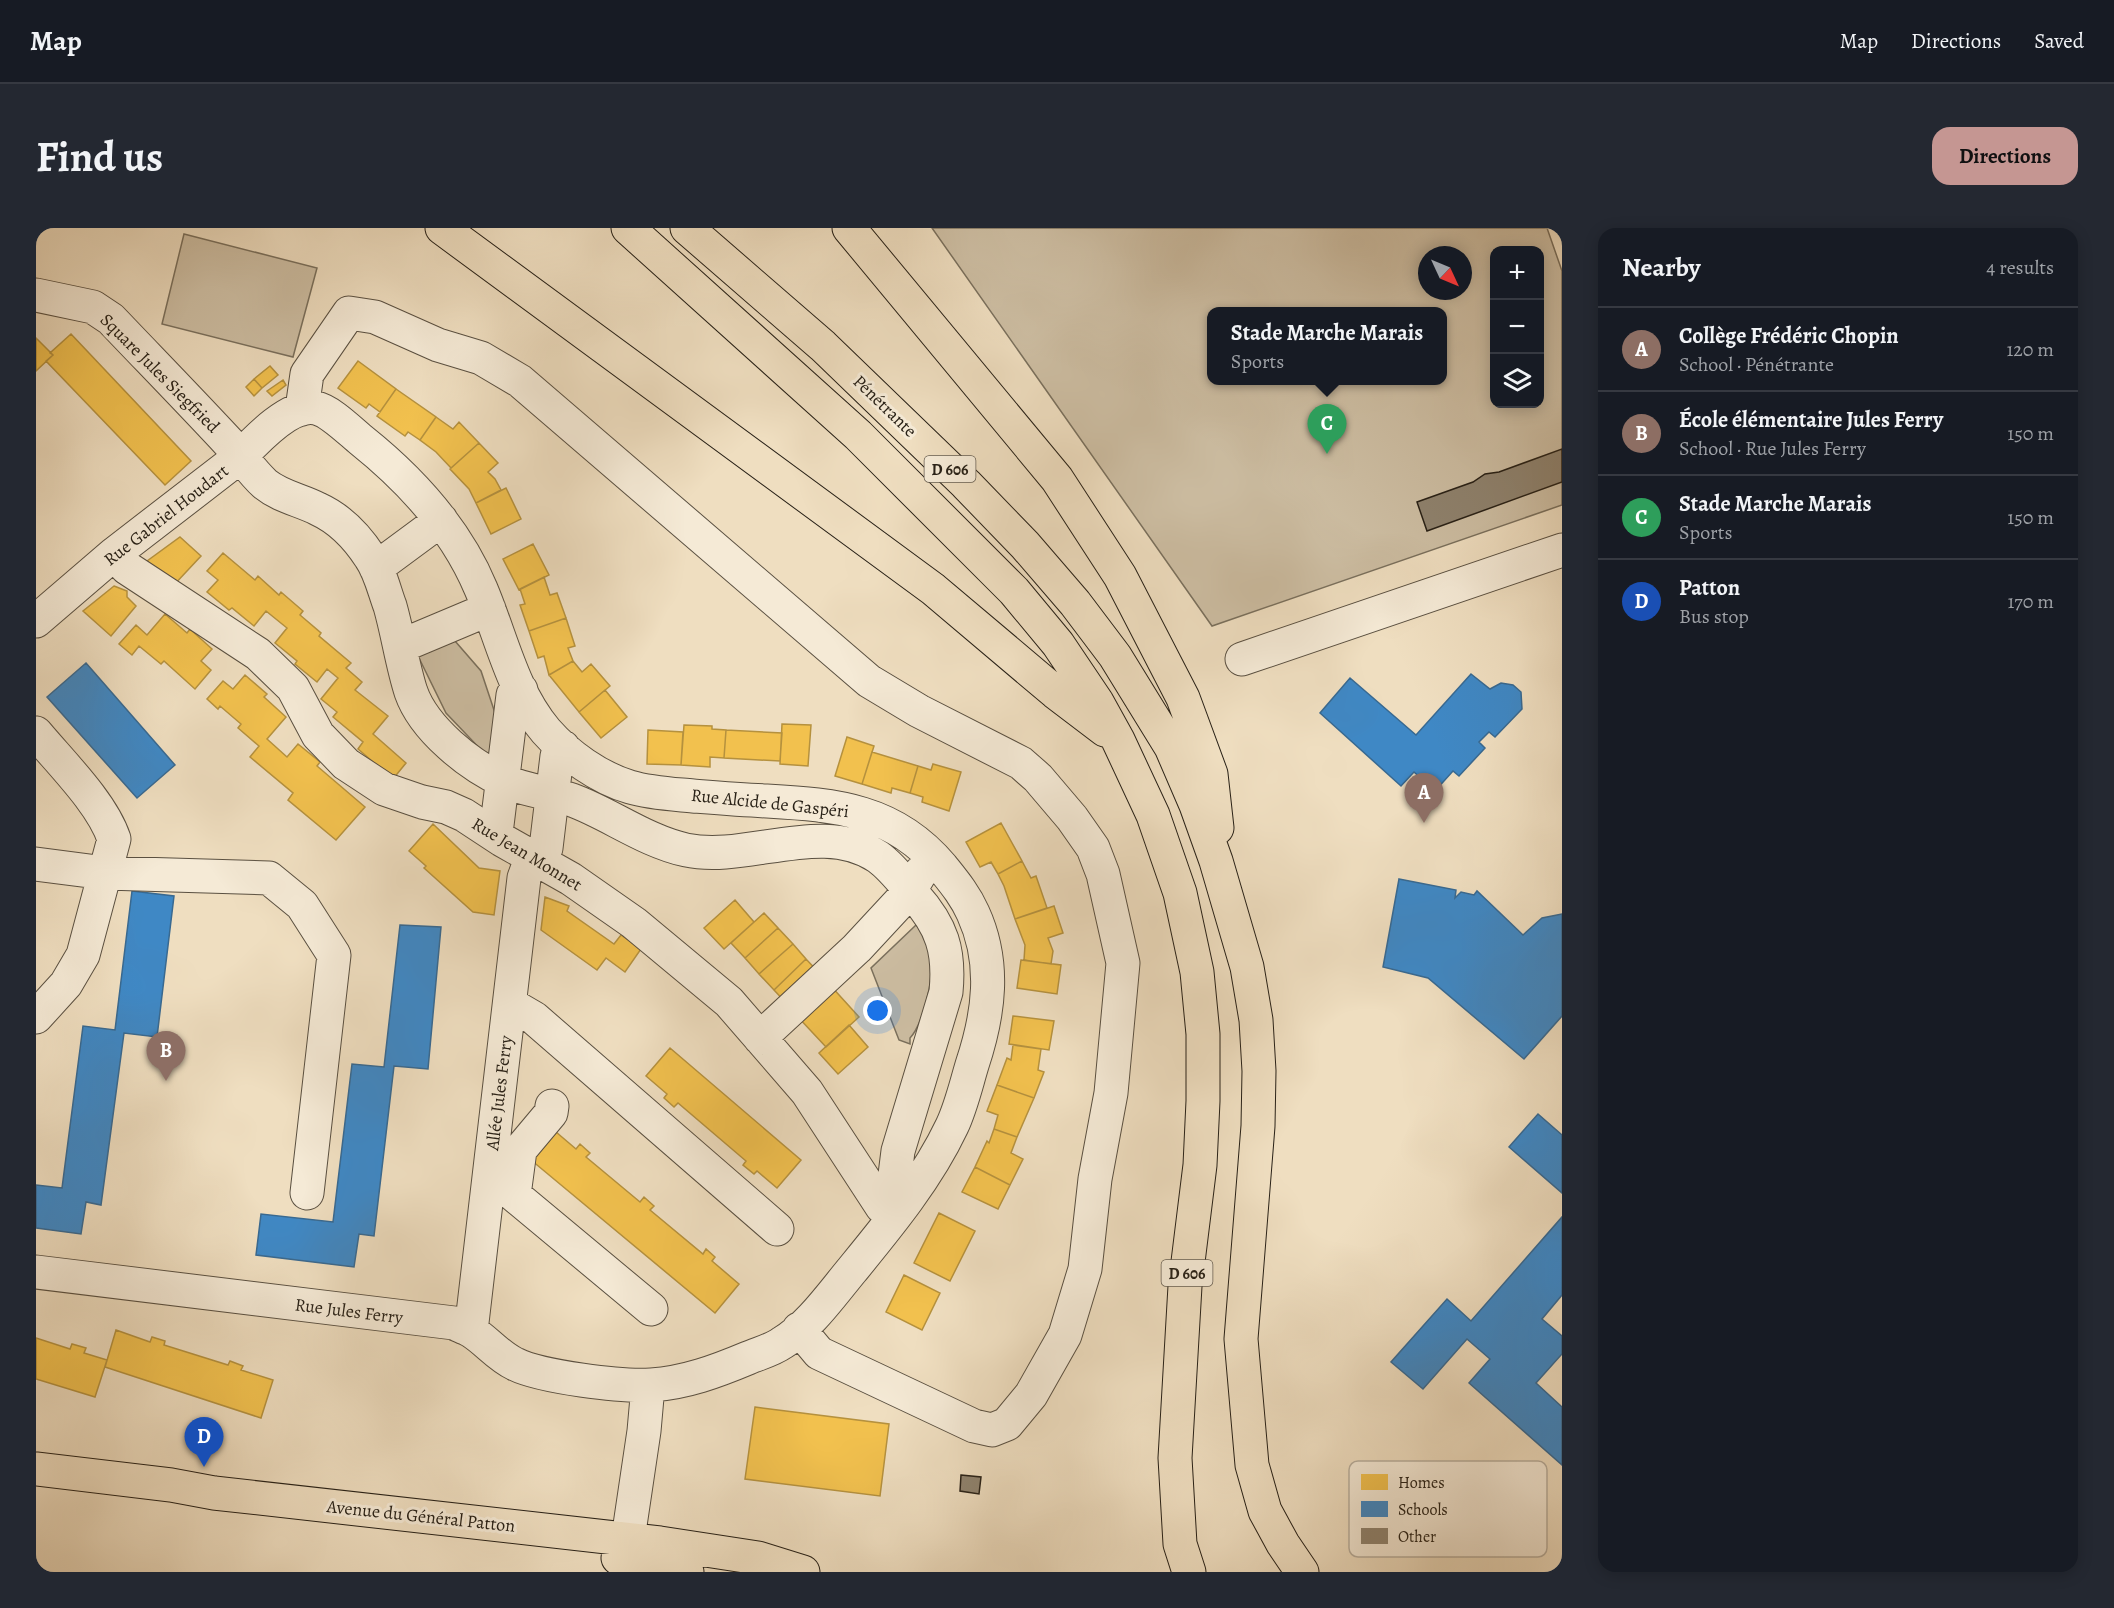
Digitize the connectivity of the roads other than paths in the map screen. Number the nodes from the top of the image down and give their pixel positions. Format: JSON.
{"nodes":[{"id":1,"x":442,"y":228,"type":"edge"},
{"id":2,"x":628,"y":228,"type":"edge"},
{"id":3,"x":687,"y":228,"type":"edge"},
{"id":4,"x":849,"y":228,"type":"edge"},
{"id":5,"x":36,"y":295,"type":"edge"},
{"id":6,"x":299,"y":409,"type":"junction"},
{"id":7,"x":241,"y":456,"type":"junction"},
{"id":8,"x":441,"y":520,"type":"junction"},
{"id":9,"x":1562,"y":550,"type":"edge"},
{"id":10,"x":114,"y":554,"type":"junction"},
{"id":11,"x":376,"y":568,"type":"junction"},
{"id":12,"x":489,"y":609,"type":"junction"},
{"id":13,"x":36,"y":621,"type":"edge"},
{"id":14,"x":401,"y":646,"type":"junction"},
{"id":15,"x":1242,"y":659,"type":"dead end"},
{"id":16,"x":521,"y":690,"type":"junction"},
{"id":17,"x":538,"y":720,"type":"junction"},
{"id":18,"x":36,"y":733,"type":"edge"},
{"id":19,"x":1118,"y":740,"type":"junction"},
{"id":20,"x":571,"y":753,"type":"junction"},
{"id":21,"x":537,"y":791,"type":"junction"},
{"id":22,"x":526,"y":853,"type":"junction"},
{"id":23,"x":931,"y":854,"type":"junction"},
{"id":24,"x":36,"y":864,"type":"edge"},
{"id":25,"x":105,"y":873,"type":"junction"},
{"id":26,"x":910,"y":891,"type":"junction"},
{"id":27,"x":1227,"y":901,"type":"junction"},
{"id":28,"x":510,"y":1004,"type":"junction"},
{"id":29,"x":36,"y":1017,"type":"edge"},
{"id":30,"x":760,"y":1038,"type":"junction"},
{"id":31,"x":552,"y":1106,"type":"dead end"},
{"id":32,"x":308,"y":1193,"type":"dead end"},
{"id":33,"x":895,"y":1216,"type":"junction"},
{"id":34,"x":777,"y":1229,"type":"dead end"},
{"id":35,"x":36,"y":1272,"type":"edge"},
{"id":36,"x":651,"y":1309,"type":"dead end"},
{"id":37,"x":799,"y":1329,"type":"junction"},
{"id":38,"x":471,"y":1331,"type":"junction"},
{"id":39,"x":648,"y":1386,"type":"junction"},
{"id":40,"x":36,"y":1469,"type":"edge"},
{"id":41,"x":36,"y":1484,"type":"edge"},
{"id":42,"x":627,"y":1549,"type":"junction"},
{"id":43,"x":687,"y":1572,"type":"edge"},
{"id":44,"x":804,"y":1572,"type":"edge"},
{"id":45,"x":1189,"y":1572,"type":"edge"},
{"id":46,"x":1302,"y":1572,"type":"edge"}],
"edges":[{"from":1,"to":19,"type":"main road"},
{"from":2,"to":19,"type":"main road","number":"D 606"},
{"from":3,"to":27,"type":"main road","name":"Pénétrante","number":"D 606"},
{"from":4,"to":27,"type":"main road"},
{"from":5,"to":7,"type":"street","name":"Square Jules Siegfried"},
{"from":6,"to":7,"type":"street","name":"Rue Gabriel Houdart"},
{"from":6,"to":8,"type":"street","name":"Rue Alcide de Gaspéri"},
{"from":6,"to":37,"type":"street"},
{"from":7,"to":10,"type":"street","name":"Rue Gabriel Houdart"},
{"from":7,"to":11,"type":"street","name":"Square Jules Siegfried"},
{"from":8,"to":11,"type":"street"},
{"from":8,"to":12,"type":"street","name":"Rue Alcide de Gaspéri"},
{"from":9,"to":15,"type":"street"},
{"from":10,"to":13,"type":"street","name":"Rue Gabriel Houdart"},
{"from":10,"to":22,"type":"street","name":"Rue Jean Monnet"},
{"from":11,"to":14,"type":"street","name":"Square Jules Siegfried"},
{"from":12,"to":14,"type":"street"},
{"from":12,"to":16,"type":"street","name":"Rue Alcide de Gaspéri"},
{"from":14,"to":21,"type":"street","name":"Square Jules Siegfried"},
{"from":16,"to":17,"type":"street","name":"Rue Alcide de Gaspéri"},
{"from":16,"to":21,"type":"street"},
{"from":17,"to":20,"type":"street","name":"Rue Alcide de Gaspéri"},
{"from":17,"to":21,"type":"street"},
{"from":18,"to":25,"type":"street"},
{"from":19,"to":45,"type":"main road","number":"D 606"},
{"from":20,"to":21,"type":"street"},
{"from":20,"to":23,"type":"street","name":"Rue Alcide de Gaspéri"},
{"from":21,"to":22,"type":"street"},
{"from":21,"to":22,"type":"street"},
{"from":21,"to":26,"type":"street","name":"Square Jules Siegfried"},
{"from":22,"to":28,"type":"street","name":"Allée Jules Ferry"},
{"from":22,"to":30,"type":"street","name":"Rue Jean Monnet"},
{"from":23,"to":26,"type":"street"},
{"from":23,"to":33,"type":"street","name":"Rue Alcide de Gaspéri"},
{"from":24,"to":25,"type":"street"},
{"from":25,"to":29,"type":"street"},
{"from":25,"to":32,"type":"street"},
{"from":26,"to":30,"type":"street"},
{"from":26,"to":33,"type":"street","name":"Square Jules Siegfried"},
{"from":27,"to":46,"type":"main road","number":"D 606"},
{"from":28,"to":34,"type":"street"},
{"from":28,"to":38,"type":"street","name":"Allée Jules Ferry"},
{"from":30,"to":33,"type":"street","name":"Rue Jean Monnet"},
{"from":31,"to":36,"type":"street"},
{"from":33,"to":37,"type":"street","name":"Rue Alcide de Gaspéri"},
{"from":35,"to":38,"type":"street","name":"Rue Jules Ferry"},
{"from":37,"to":39,"type":"street","name":"Rue Alcide de Gaspéri"},
{"from":38,"to":39,"type":"street","name":"Rue Jules Ferry"},
{"from":39,"to":42,"type":"street"},
{"from":40,"to":42,"type":"main road","name":"Avenue du Général Patton"},
{"from":41,"to":42,"type":"main road","name":"Avenue du Général Patton"},
{"from":42,"to":43,"type":"main road","name":"Avenue du Général Patton"},
{"from":42,"to":44,"type":"main road","name":"Avenue du Général Patton"}]}
